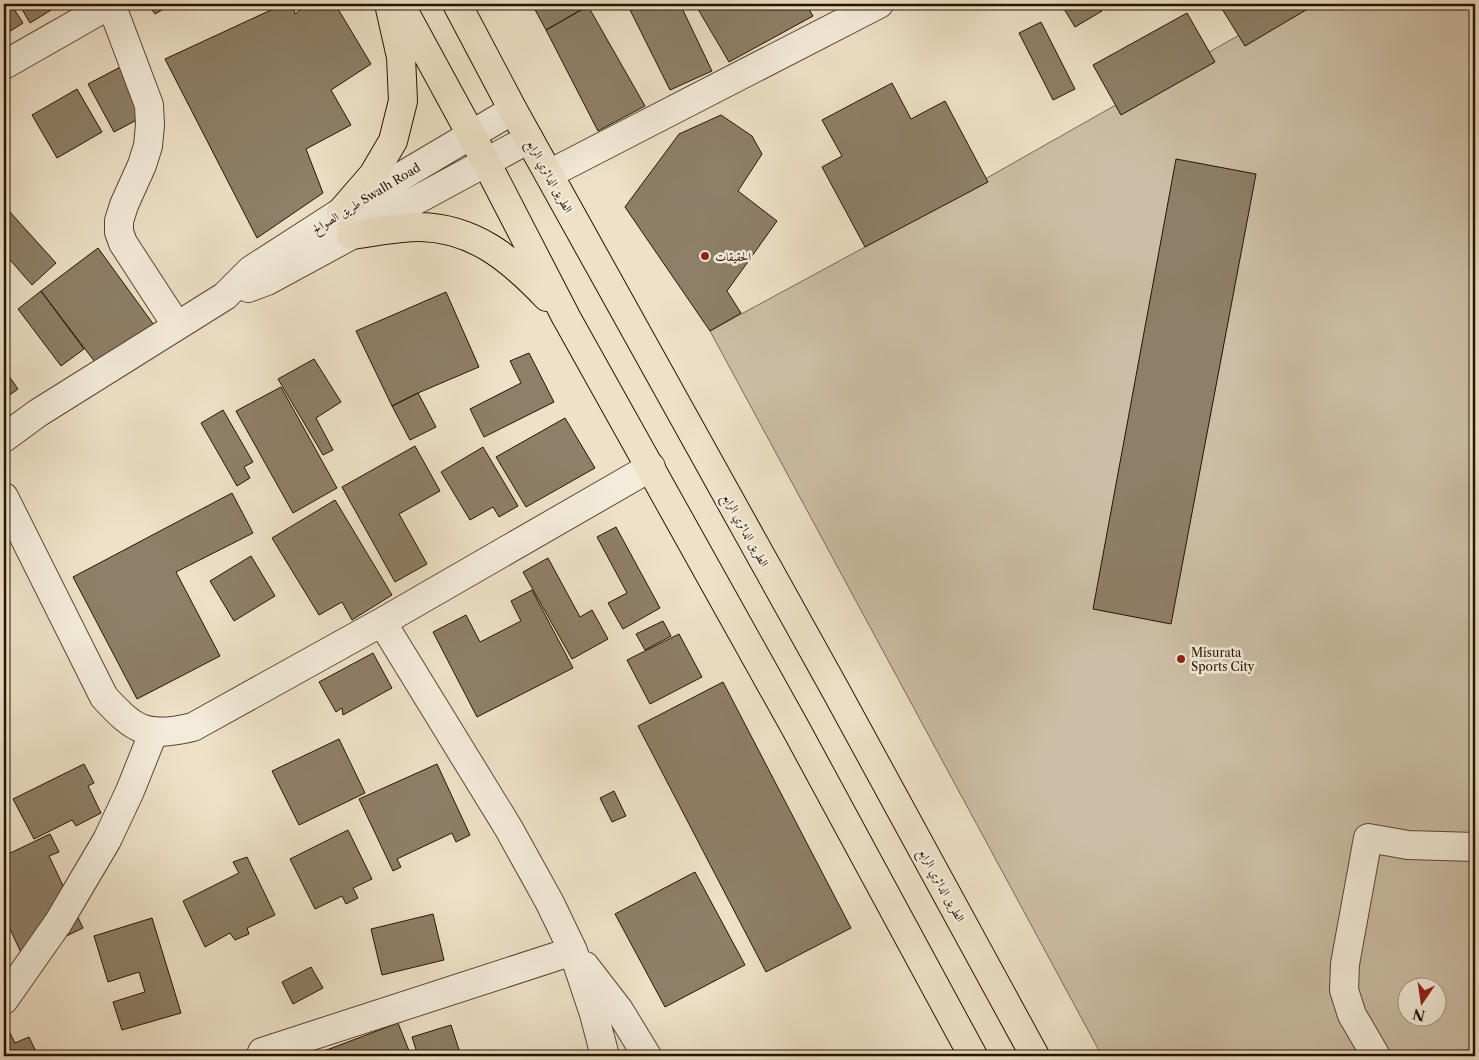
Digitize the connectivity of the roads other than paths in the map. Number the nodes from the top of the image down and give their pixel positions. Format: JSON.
{"nodes":[{"id":1,"x":111,"y":4,"type":"edge"},
{"id":2,"x":389,"y":4,"type":"edge"},
{"id":3,"x":400,"y":4,"type":"edge"},
{"id":4,"x":457,"y":4,"type":"edge"},
{"id":5,"x":879,"y":4,"type":"edge"},
{"id":6,"x":4,"y":65,"type":"edge"},
{"id":7,"x":513,"y":110,"type":"junction"},
{"id":8,"x":471,"y":135,"type":"junction"},
{"id":9,"x":529,"y":139,"type":"junction"},
{"id":10,"x":486,"y":162,"type":"junction"},
{"id":11,"x":549,"y":174,"type":"junction"},
{"id":12,"x":346,"y":223,"type":"junction"},
{"id":13,"x":566,"y":317,"type":"junction"},
{"id":14,"x":177,"y":326,"type":"junction"},
{"id":15,"x":4,"y":438,"type":"edge"},
{"id":16,"x":651,"y":467,"type":"junction"},
{"id":17,"x":4,"y":497,"type":"edge"},
{"id":18,"x":382,"y":622,"type":"junction"},
{"id":19,"x":154,"y":731,"type":"junction"},
{"id":20,"x":1475,"y":847,"type":"edge"},
{"id":21,"x":573,"y":951,"type":"junction"},
{"id":22,"x":4,"y":1000,"type":"edge"},
{"id":23,"x":262,"y":1052,"type":"dead end"},
{"id":24,"x":605,"y":1056,"type":"edge"},
{"id":25,"x":647,"y":1056,"type":"edge"},
{"id":26,"x":974,"y":1056,"type":"edge"},
{"id":27,"x":1036,"y":1056,"type":"edge"},
{"id":28,"x":1376,"y":1056,"type":"edge"}],
"edges":[{"from":1,"to":6,"type":"street"},
{"from":1,"to":14,"type":"street"},
{"from":2,"to":12,"type":"main road"},
{"from":3,"to":8,"type":"main road"},
{"from":4,"to":7,"type":"main road","name":"الطريق الدائري الرابع"},
{"from":5,"to":11,"type":"street"},
{"from":7,"to":8,"type":"street","name":"طريق الصوالح Swalh Road"},
{"from":7,"to":9,"type":"main road","name":"الطريق الدائري الرابع"},
{"from":8,"to":10,"type":"main road"},
{"from":8,"to":12,"type":"street","name":"طريق الصوالح Swalh Road"},
{"from":9,"to":10,"type":"street","name":"طريق الصوالح Swalh Road"},
{"from":9,"to":11,"type":"main road","name":"الطريق الدائري الرابع"},
{"from":10,"to":12,"type":"street","name":"طريق الصوالح Swalh Road"},
{"from":10,"to":13,"type":"main road"},
{"from":11,"to":27,"type":"main road","name":"الطريق الدائري الرابع"},
{"from":12,"to":13,"type":"main road"},
{"from":12,"to":14,"type":"street","name":"طريق الصوالح Swalh Road"},
{"from":13,"to":16,"type":"main road"},
{"from":14,"to":15,"type":"street","name":"طريق الصوالح Swalh Road"},
{"from":16,"to":18,"type":"street"},
{"from":16,"to":26,"type":"main road"},
{"from":17,"to":19,"type":"street"},
{"from":18,"to":19,"type":"street"},
{"from":18,"to":21,"type":"street"},
{"from":19,"to":22,"type":"street"},
{"from":20,"to":28,"type":"street"},
{"from":21,"to":23,"type":"street"},
{"from":21,"to":24,"type":"street"},
{"from":21,"to":25,"type":"street"}]}
